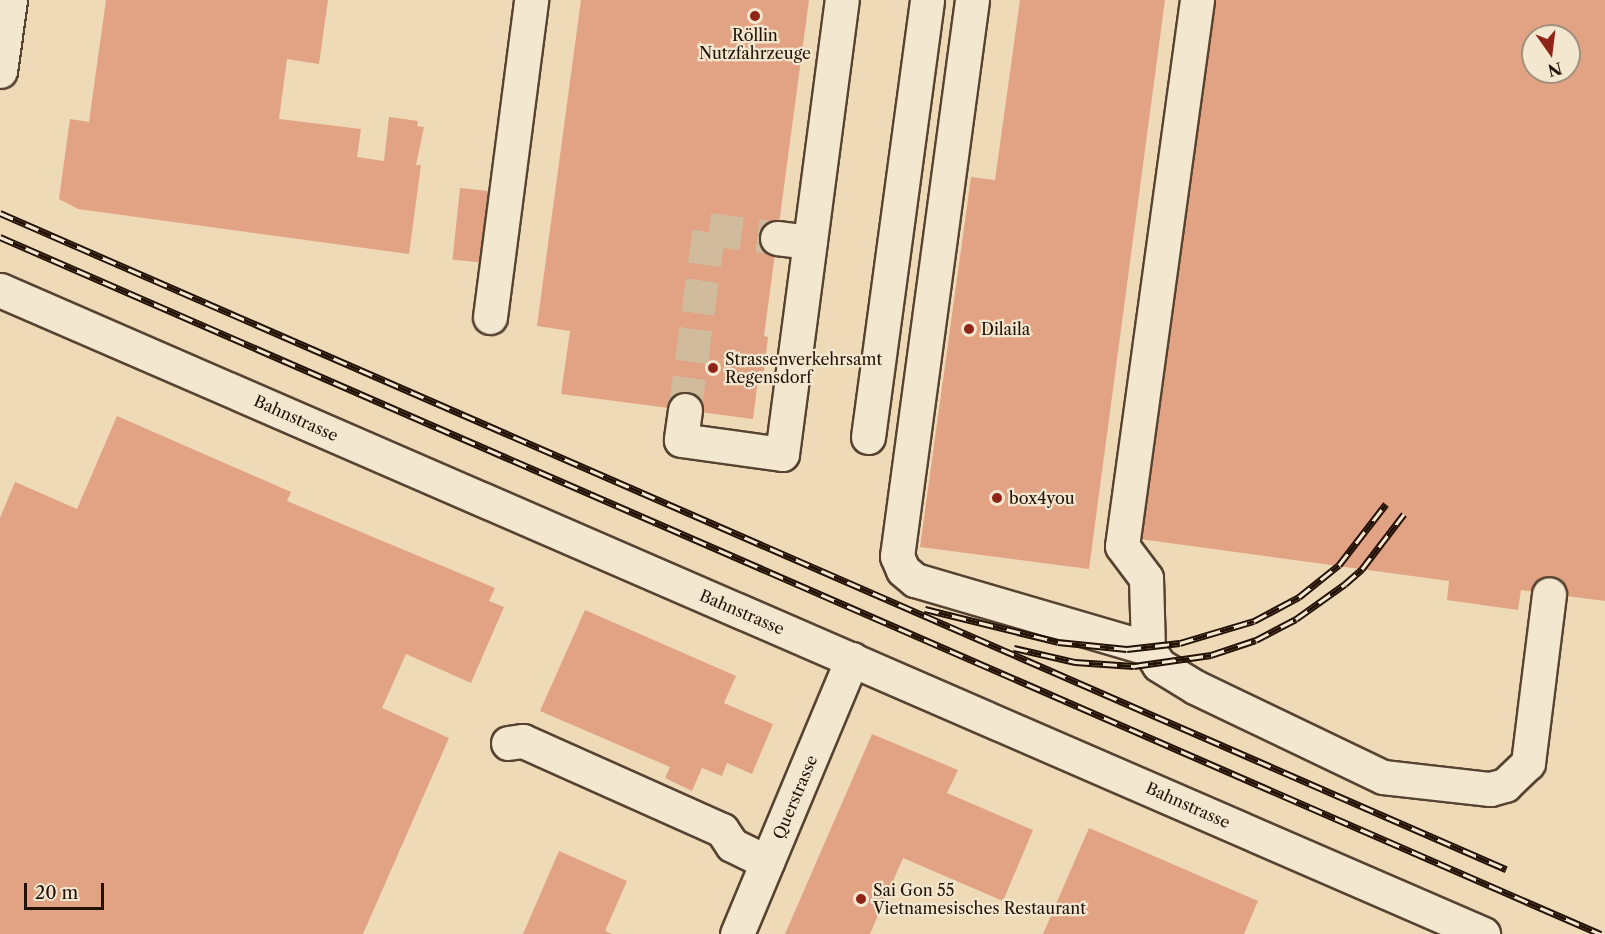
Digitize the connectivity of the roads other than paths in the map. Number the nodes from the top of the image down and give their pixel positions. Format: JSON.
{"nodes":[{"id":1,"x":10,"y":0,"type":"edge"},
{"id":2,"x":531,"y":0,"type":"edge"},
{"id":3,"x":842,"y":0,"type":"edge"},
{"id":4,"x":927,"y":0,"type":"edge"},
{"id":5,"x":972,"y":0,"type":"edge"},
{"id":6,"x":1197,"y":0,"type":"edge"},
{"id":7,"x":0,"y":71,"type":"edge"},
{"id":8,"x":777,"y":238,"type":"tunnel mouth"},
{"id":9,"x":810,"y":242,"type":"junction"},
{"id":10,"x":0,"y":290,"type":"edge"},
{"id":11,"x":490,"y":317,"type":"dead end"},
{"id":12,"x":683,"y":425,"type":"dead end"},
{"id":13,"x":868,"y":437,"type":"dead end"},
{"id":14,"x":1550,"y":594,"type":"dead end"},
{"id":15,"x":1148,"y":648,"type":"junction"},
{"id":16,"x":852,"y":659,"type":"junction"},
{"id":17,"x":508,"y":743,"type":"dead end"},
{"id":18,"x":767,"y":862,"type":"junction"},
{"id":19,"x":737,"y":934,"type":"edge"},
{"id":20,"x":1483,"y":934,"type":"edge"}],
"edges":[{"from":1,"to":7,"type":"street"},
{"from":2,"to":11,"type":"street"},
{"from":3,"to":9,"type":"street"},
{"from":4,"to":13,"type":"street"},
{"from":5,"to":15,"type":"street"},
{"from":6,"to":15,"type":"street"},
{"from":8,"to":9,"type":"street"},
{"from":9,"to":12,"type":"street"},
{"from":10,"to":16,"type":"street","name":"Bahnstrasse"},
{"from":14,"to":15,"type":"street"},
{"from":16,"to":18,"type":"street","name":"Querstrasse"},
{"from":16,"to":20,"type":"street","name":"Bahnstrasse"},
{"from":17,"to":18,"type":"street"},
{"from":18,"to":19,"type":"street","name":"Querstrasse"}]}
